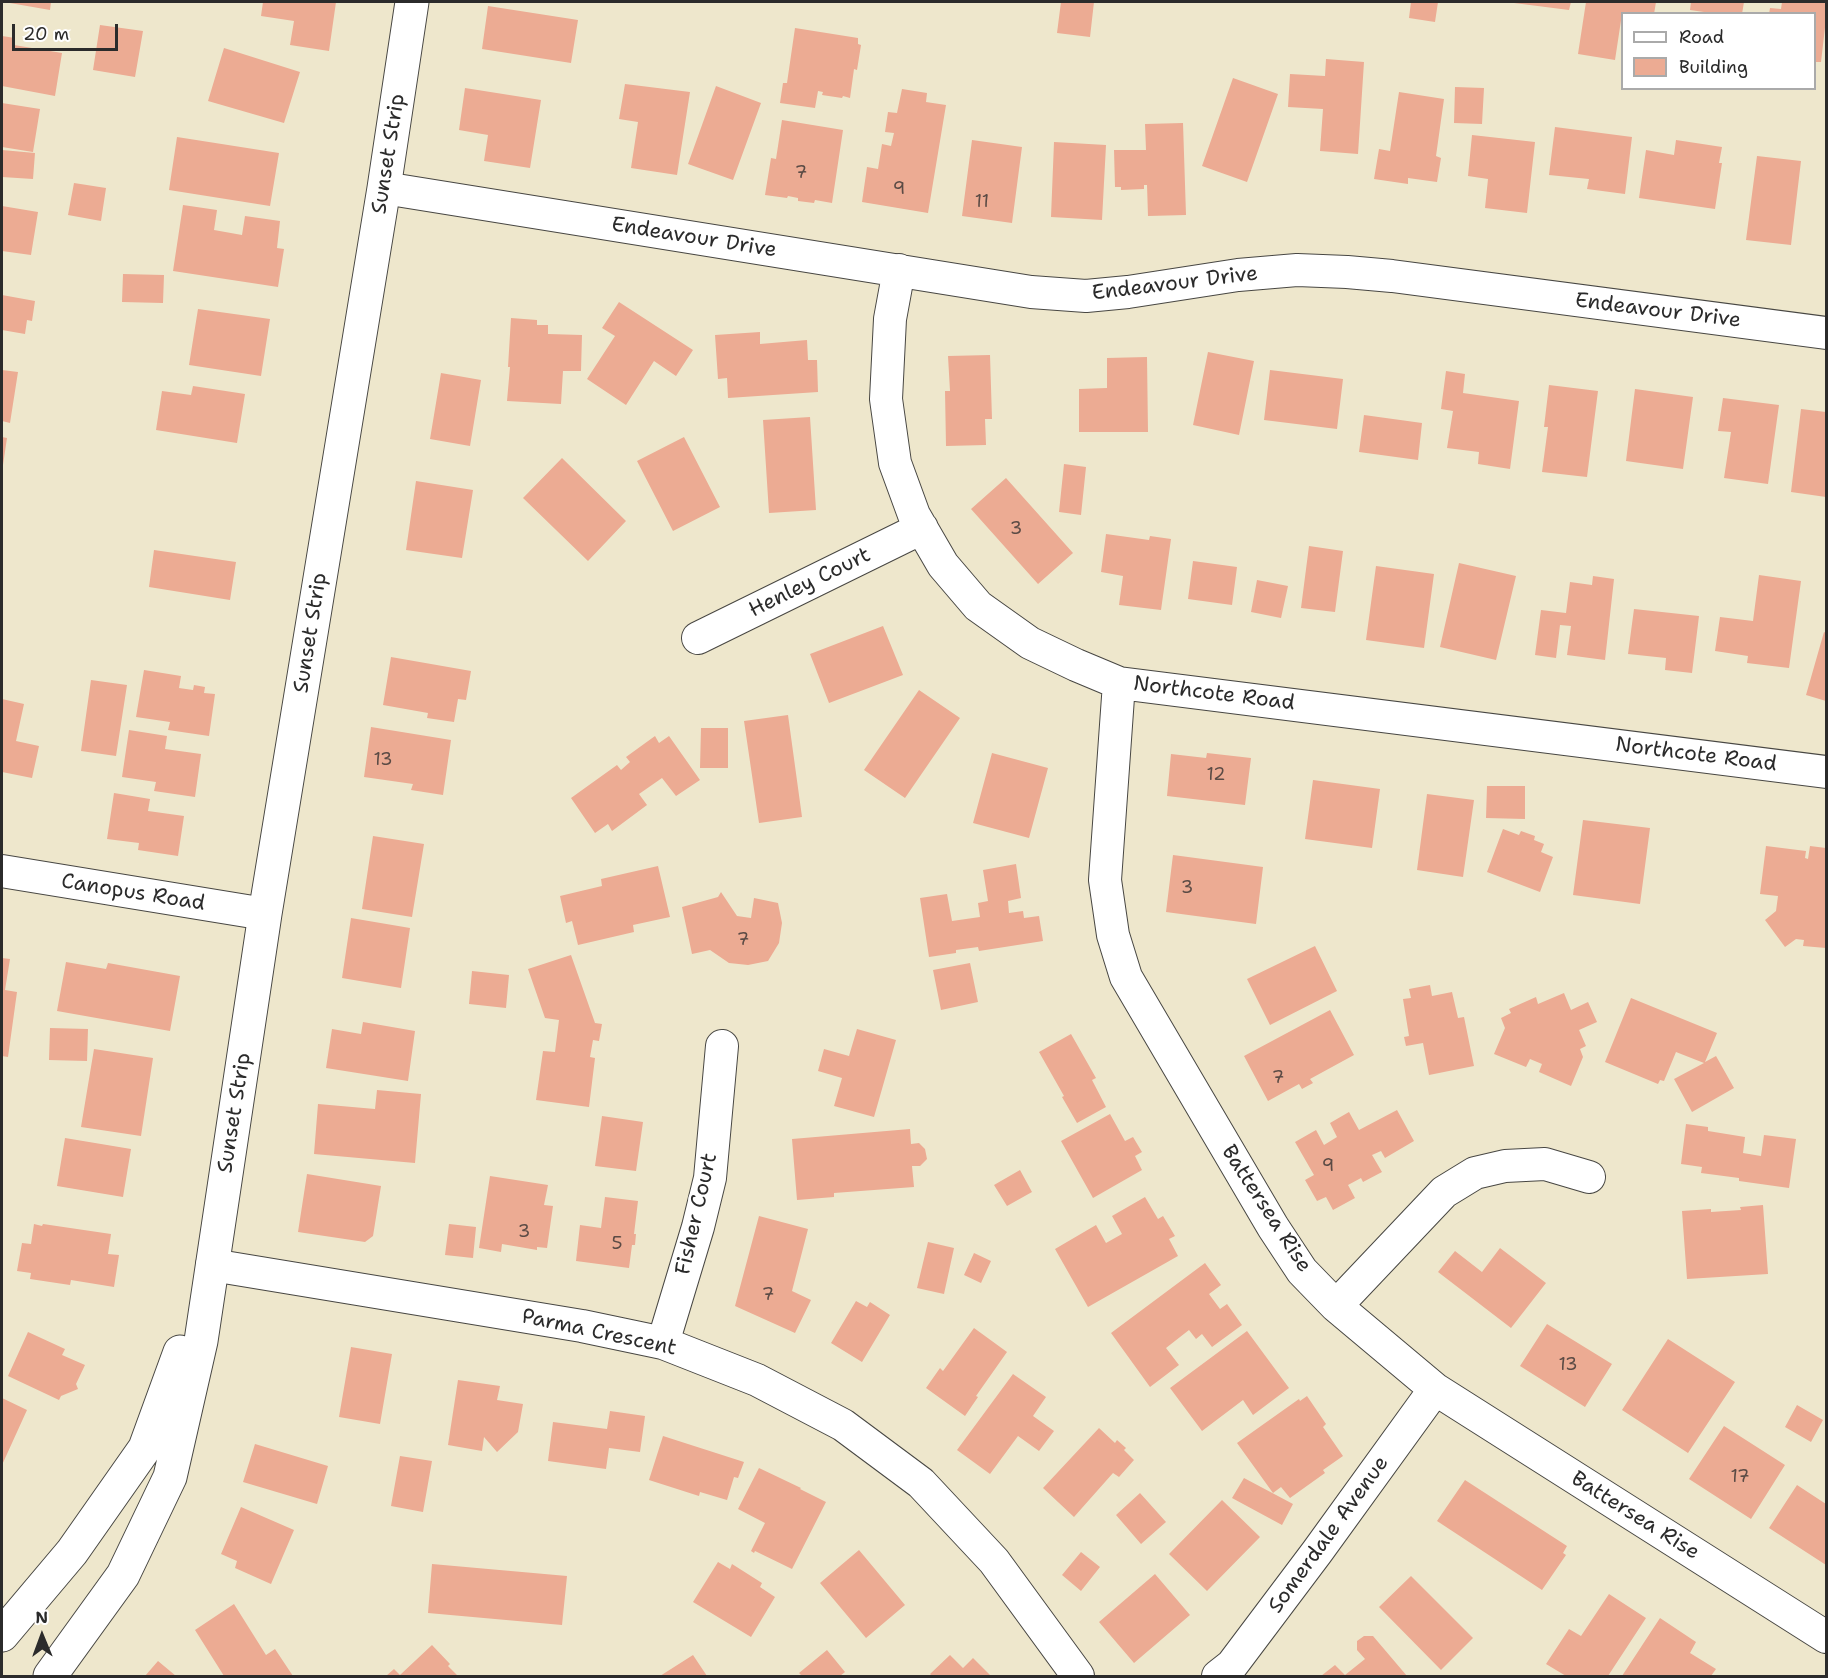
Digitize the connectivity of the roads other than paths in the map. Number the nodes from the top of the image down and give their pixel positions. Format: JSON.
{"nodes":[{"id":1,"x":412,"y":2,"type":"edge"},
{"id":2,"x":384,"y":188,"type":"junction"},
{"id":3,"x":899,"y":270,"type":"junction"},
{"id":4,"x":1827,"y":333,"type":"edge"},
{"id":5,"x":922,"y":528,"type":"junction"},
{"id":6,"x":698,"y":638,"type":"dead end"},
{"id":7,"x":1119,"y":682,"type":"junction"},
{"id":8,"x":1827,"y":772,"type":"edge"},
{"id":9,"x":2,"y":871,"type":"edge"},
{"id":10,"x":266,"y":914,"type":"junction"},
{"id":11,"x":722,"y":1046,"type":"dead end"},
{"id":12,"x":1589,"y":1177,"type":"dead end"},
{"id":13,"x":212,"y":1266,"type":"junction"},
{"id":14,"x":1336,"y":1306,"type":"junction"},
{"id":15,"x":663,"y":1343,"type":"junction"},
{"id":16,"x":1435,"y":1389,"type":"junction"},
{"id":17,"x":2,"y":1635,"type":"edge"},
{"id":18,"x":1827,"y":1637,"type":"edge"},
{"id":19,"x":50,"y":1677,"type":"edge"},
{"id":20,"x":1078,"y":1677,"type":"edge"},
{"id":21,"x":1218,"y":1677,"type":"edge"}],
"edges":[{"from":1,"to":2,"type":"street","name":"Sunset Strip"},
{"from":2,"to":3,"type":"street","name":"Endeavour Drive"},
{"from":2,"to":10,"type":"street","name":"Sunset Strip"},
{"from":3,"to":4,"type":"street","name":"Endeavour Drive"},
{"from":3,"to":5,"type":"street","name":"Northcote Road"},
{"from":5,"to":6,"type":"street","name":"Henley Court"},
{"from":5,"to":7,"type":"street","name":"Northcote Road"},
{"from":7,"to":8,"type":"street","name":"Northcote Road"},
{"from":7,"to":14,"type":"street","name":"Battersea Rise"},
{"from":9,"to":10,"type":"street","name":"Canopus Road"},
{"from":10,"to":13,"type":"street","name":"Sunset Strip"},
{"from":11,"to":15,"type":"street","name":"Fisher Court"},
{"from":12,"to":14,"type":"street"},
{"from":13,"to":15,"type":"street","name":"Parma Crescent"},
{"from":13,"to":17,"type":"street","name":"Sunset Strip"},
{"from":13,"to":19,"type":"street","name":"Sunset Strip"},
{"from":14,"to":16,"type":"street","name":"Battersea Rise"},
{"from":15,"to":20,"type":"street","name":"Parma Crescent"},
{"from":16,"to":18,"type":"street","name":"Battersea Rise"},
{"from":16,"to":21,"type":"street","name":"Somerdale Avenue"}]}
